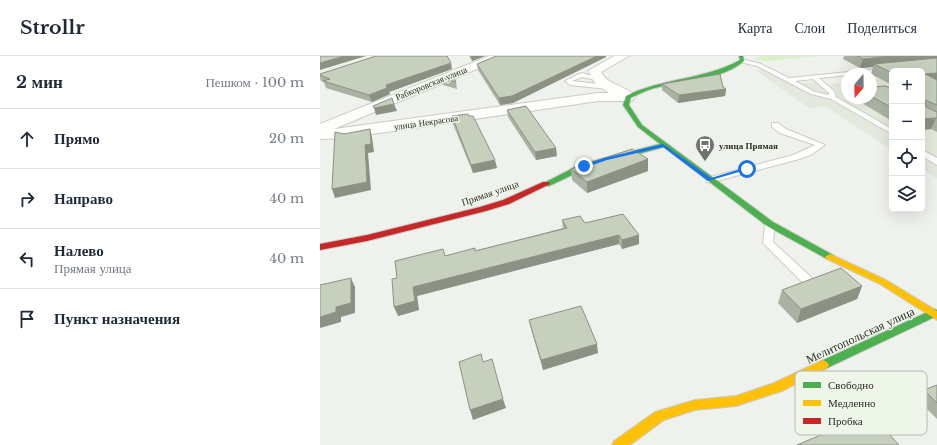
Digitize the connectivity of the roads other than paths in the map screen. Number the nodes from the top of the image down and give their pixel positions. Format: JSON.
{"nodes":[{"id":1,"x":499,"y":56,"type":"edge"},
{"id":2,"x":619,"y":56,"type":"edge"},
{"id":3,"x":741,"y":59,"type":"edge"},
{"id":4,"x":889,"y":69,"type":"edge"},
{"id":5,"x":877,"y":70,"type":"edge"},
{"id":6,"x":841,"y":75,"type":"edge"},
{"id":7,"x":814,"y":77,"type":"junction"},
{"id":8,"x":596,"y":78,"type":"junction"},
{"id":9,"x":788,"y":80,"type":"junction"},
{"id":10,"x":607,"y":87,"type":"junction"},
{"id":11,"x":877,"y":89,"type":"edge"},
{"id":12,"x":889,"y":95,"type":"edge"},
{"id":13,"x":628,"y":97,"type":"junction"},
{"id":14,"x":833,"y":98,"type":"junction"},
{"id":15,"x":775,"y":125,"type":"dead end"},
{"id":16,"x":320,"y":129,"type":"edge"},
{"id":17,"x":889,"y":130,"type":"edge"},
{"id":18,"x":320,"y":134,"type":"edge"},
{"id":19,"x":663,"y":145,"type":"junction"},
{"id":20,"x":925,"y":154,"type":"edge"},
{"id":21,"x":937,"y":162,"type":"edge"},
{"id":22,"x":710,"y":180,"type":"junction"},
{"id":23,"x":770,"y":224,"type":"junction"},
{"id":24,"x":320,"y":247,"type":"edge"},
{"id":25,"x":806,"y":279,"type":"edge"},
{"id":26,"x":935,"y":315,"type":"edge"},
{"id":27,"x":813,"y":371,"type":"edge"},
{"id":28,"x":795,"y":379,"type":"edge"},
{"id":29,"x":619,"y":445,"type":"edge"}],
"edges":[{"from":1,"to":16,"type":"street","name":"Рабкоровская улица"},
{"from":2,"to":8,"type":"street"},
{"from":3,"to":9,"type":"lane"},
{"from":3,"to":13,"type":"street","name":"улица Некрасова"},
{"from":4,"to":5,"type":"lane"},
{"from":6,"to":7,"type":"lane"},
{"from":7,"to":9,"type":"lane"},
{"from":7,"to":14,"type":"lane"},
{"from":8,"to":10,"type":"street"},
{"from":8,"to":10,"type":"lane"},
{"from":9,"to":14,"type":"lane"},
{"from":10,"to":13,"type":"street"},
{"from":11,"to":12,"type":"lane"},
{"from":13,"to":18,"type":"street","name":"улица Некрасова"},
{"from":13,"to":19,"type":"street"},
{"from":14,"to":17,"type":"lane"},
{"from":15,"to":22,"type":"lane"},
{"from":19,"to":22,"type":"street"},
{"from":19,"to":24,"type":"street","name":"Прямая улица"},
{"from":20,"to":21,"type":"lane"},
{"from":22,"to":23,"type":"street"},
{"from":23,"to":25,"type":"lane"},
{"from":23,"to":26,"type":"street"},
{"from":26,"to":27,"type":"street","name":"Мелитопольская улица"},
{"from":28,"to":29,"type":"street","name":"Мелитопольская улица"}]}
